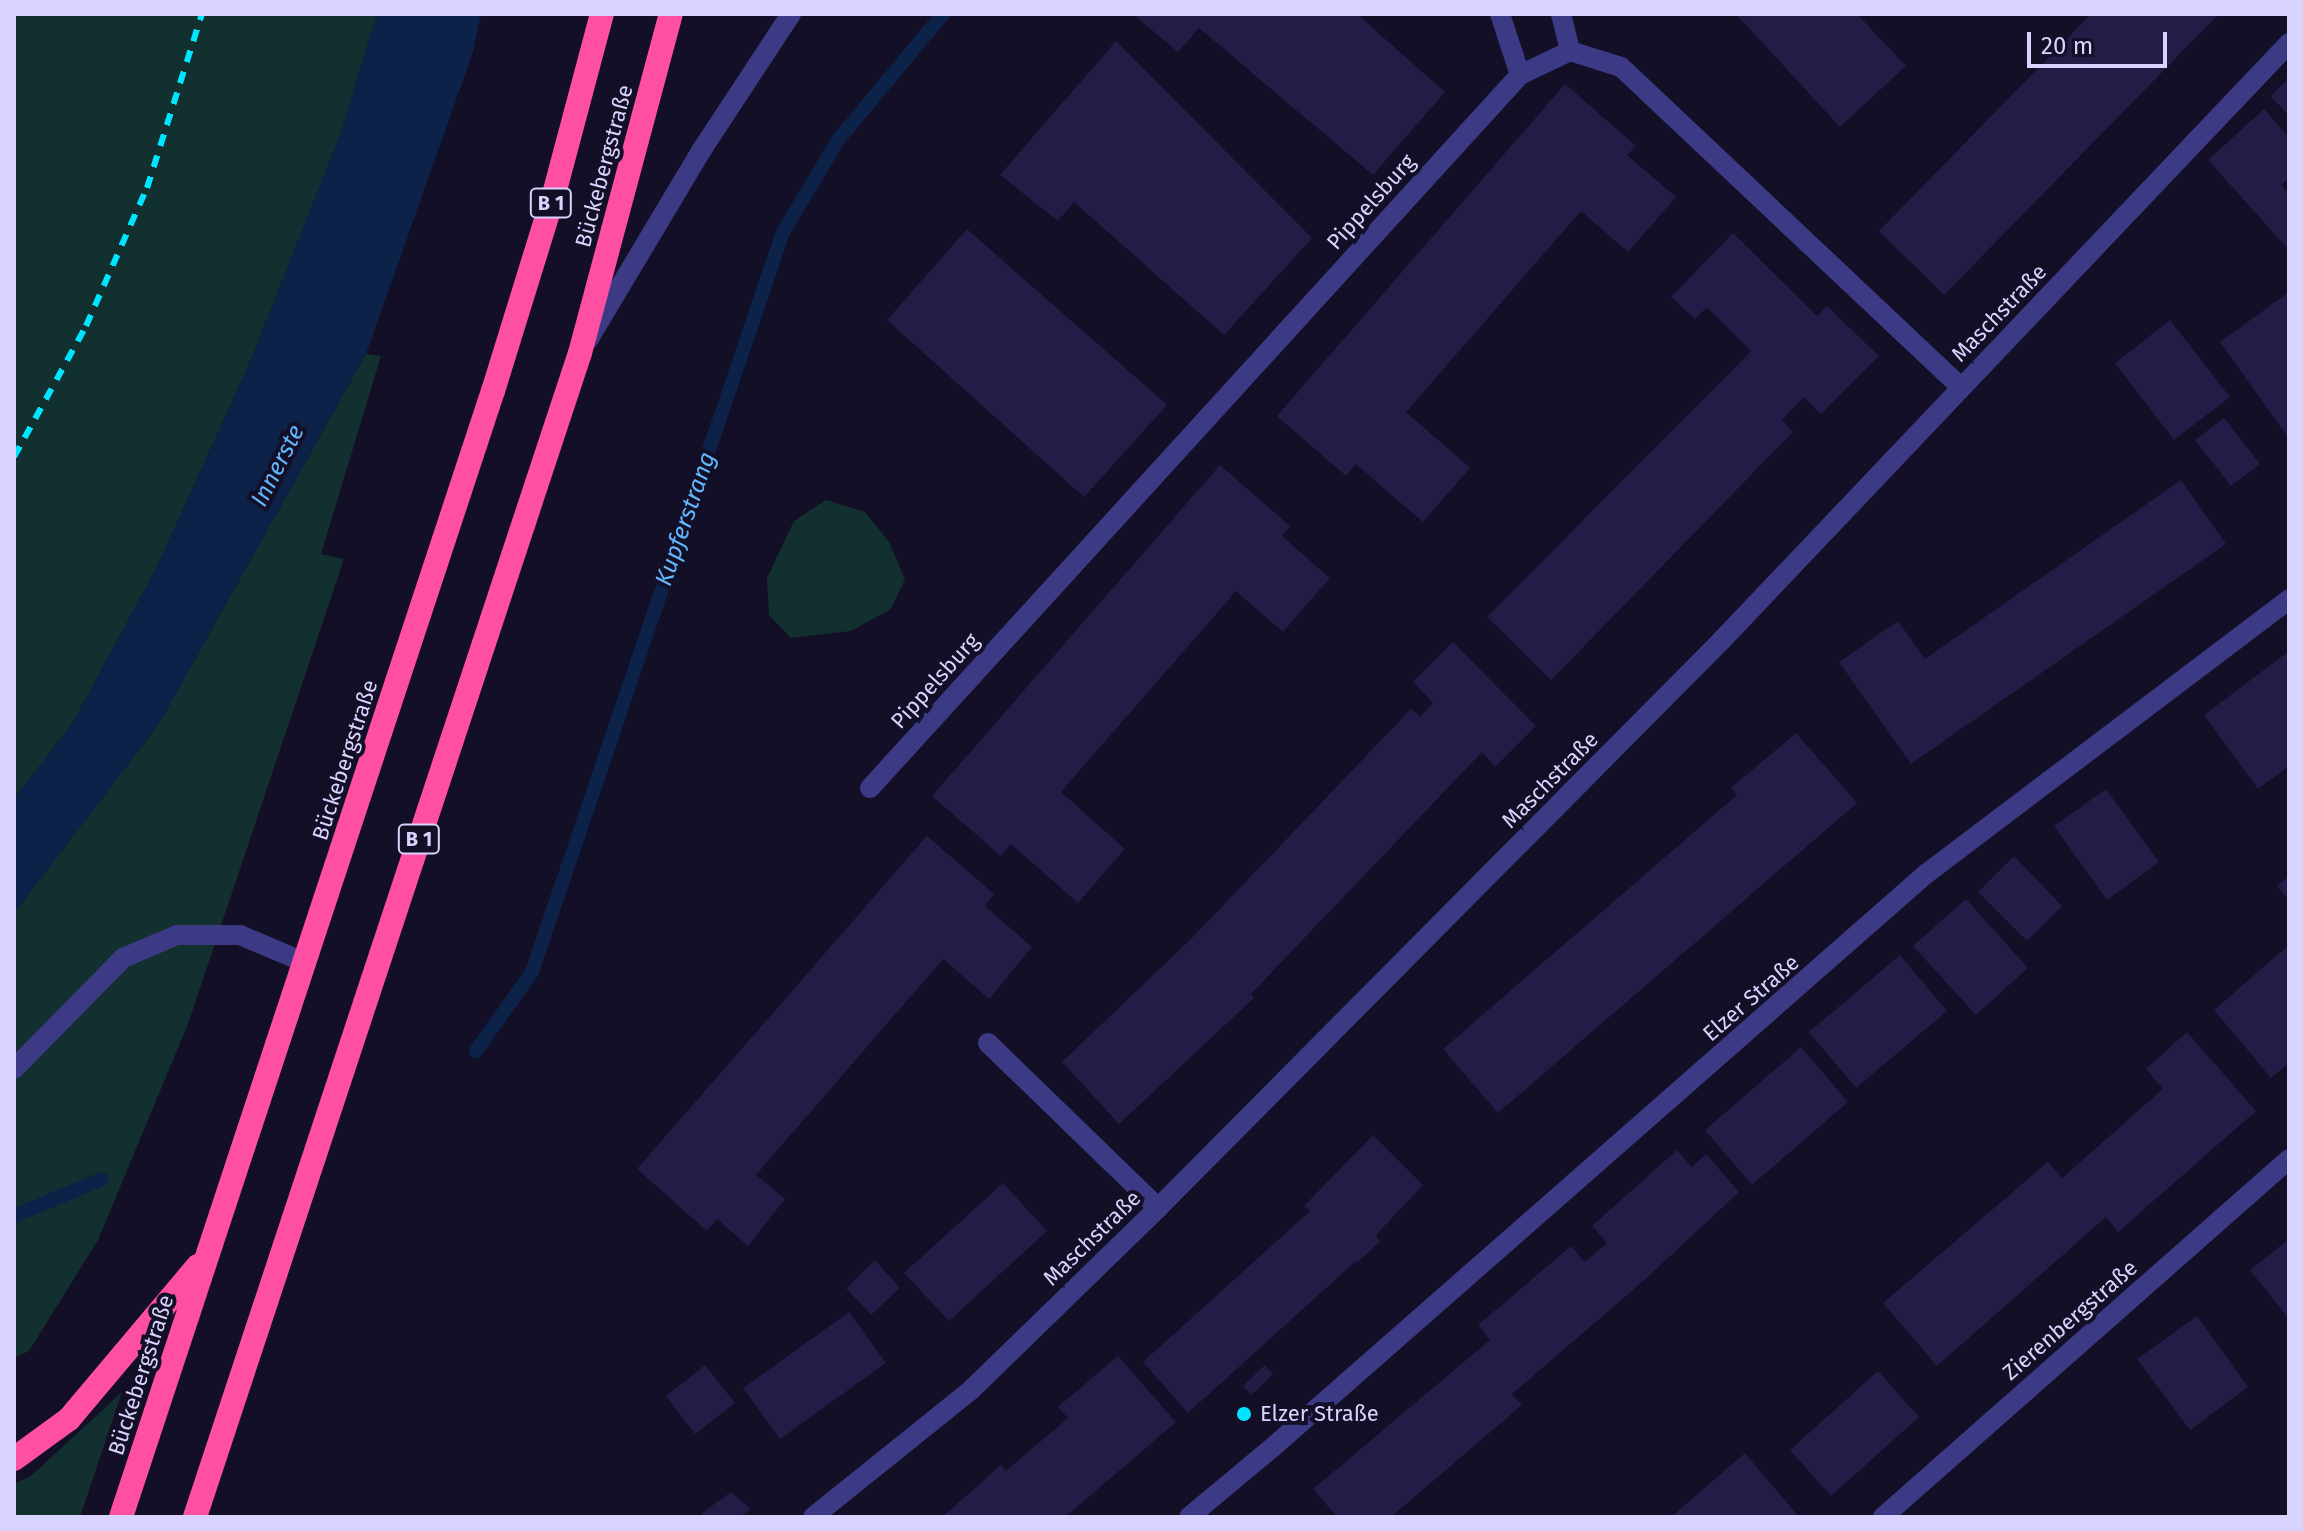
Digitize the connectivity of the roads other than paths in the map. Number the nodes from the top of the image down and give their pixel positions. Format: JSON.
{"nodes":[{"id":1,"x":602,"y":14,"type":"edge"},
{"id":2,"x":671,"y":14,"type":"edge"},
{"id":3,"x":791,"y":14,"type":"edge"},
{"id":4,"x":1500,"y":14,"type":"edge"},
{"id":5,"x":1561,"y":14,"type":"edge"},
{"id":6,"x":2289,"y":43,"type":"edge"},
{"id":7,"x":1570,"y":51,"type":"junction"},
{"id":8,"x":1520,"y":75,"type":"junction"},
{"id":9,"x":580,"y":353,"type":"junction"},
{"id":10,"x":1961,"y":387,"type":"junction"},
{"id":11,"x":2289,"y":599,"type":"edge"},
{"id":12,"x":870,"y":788,"type":"dead end"},
{"id":13,"x":306,"y":963,"type":"junction"},
{"id":14,"x":988,"y":1043,"type":"dead end"},
{"id":15,"x":14,"y":1069,"type":"edge"},
{"id":16,"x":2289,"y":1159,"type":"edge"},
{"id":17,"x":1158,"y":1208,"type":"junction"},
{"id":18,"x":207,"y":1256,"type":"junction"},
{"id":19,"x":14,"y":1459,"type":"edge"},
{"id":20,"x":121,"y":1517,"type":"edge"},
{"id":21,"x":195,"y":1517,"type":"edge"},
{"id":22,"x":813,"y":1517,"type":"edge"},
{"id":23,"x":1189,"y":1517,"type":"edge"},
{"id":24,"x":1883,"y":1517,"type":"edge"}],
"edges":[{"from":1,"to":13,"type":"highway","name":"Bückebergstraße","number":"B 1"},
{"from":2,"to":9,"type":"highway","name":"Bückebergstraße","number":"B 1"},
{"from":3,"to":9,"type":"street"},
{"from":4,"to":8,"type":"street"},
{"from":5,"to":7,"type":"street"},
{"from":6,"to":10,"type":"street","name":"Maschstraße"},
{"from":7,"to":8,"type":"street","name":"Pippelsburg"},
{"from":7,"to":10,"type":"street"},
{"from":8,"to":12,"type":"street","name":"Pippelsburg"},
{"from":9,"to":21,"type":"highway","name":"Bückebergstraße","number":"B 1"},
{"from":10,"to":17,"type":"street","name":"Maschstraße"},
{"from":11,"to":23,"type":"street","name":"Elzer Straße"},
{"from":13,"to":15,"type":"street"},
{"from":13,"to":18,"type":"highway","name":"Bückebergstraße","number":"B 1"},
{"from":14,"to":17,"type":"street"},
{"from":16,"to":24,"type":"street","name":"Zierenbergstraße"},
{"from":17,"to":22,"type":"street","name":"Maschstraße"},
{"from":18,"to":19,"type":"highway"},
{"from":18,"to":20,"type":"highway","name":"Bückebergstraße","number":"B 1"}]}
